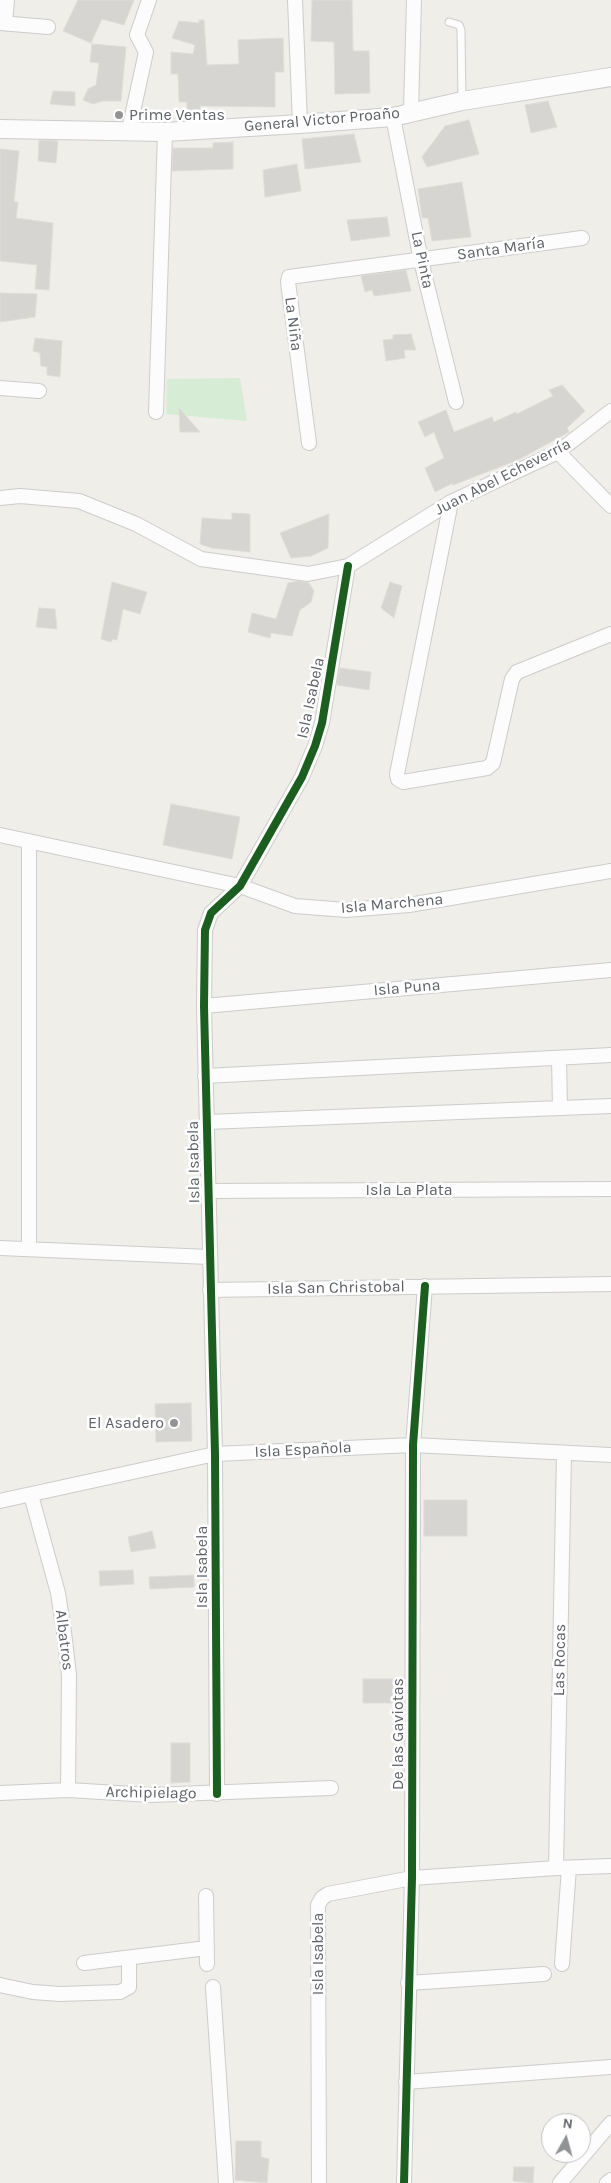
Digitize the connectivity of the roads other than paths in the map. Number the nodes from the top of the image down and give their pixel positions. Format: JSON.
{"nodes":[{"id":1,"x":7,"y":0,"type":"edge"},
{"id":2,"x":149,"y":0,"type":"edge"},
{"id":3,"x":295,"y":0,"type":"edge"},
{"id":4,"x":414,"y":0,"type":"edge"},
{"id":5,"x":449,"y":22,"type":"dead end"},
{"id":6,"x":3,"y":23,"type":"edge"},
{"id":7,"x":48,"y":27,"type":"dead end"},
{"id":8,"x":611,"y":78,"type":"edge"},
{"id":9,"x":462,"y":101,"type":"junction"},
{"id":10,"x":411,"y":111,"type":"junction"},
{"id":11,"x":394,"y":117,"type":"junction"},
{"id":12,"x":300,"y":124,"type":"junction"},
{"id":13,"x":0,"y":129,"type":"edge"},
{"id":14,"x":129,"y":130,"type":"junction"},
{"id":15,"x":165,"y":132,"type":"junction"},
{"id":16,"x":582,"y":238,"type":"dead end"},
{"id":17,"x":421,"y":261,"type":"junction"},
{"id":18,"x":0,"y":388,"type":"edge"},
{"id":19,"x":39,"y":391,"type":"dead end"},
{"id":20,"x":456,"y":402,"type":"dead end"},
{"id":21,"x":156,"y":412,"type":"dead end"},
{"id":22,"x":611,"y":412,"type":"edge"},
{"id":23,"x":309,"y":443,"type":"dead end"},
{"id":24,"x":558,"y":452,"type":"junction"},
{"id":25,"x":0,"y":498,"type":"edge"},
{"id":26,"x":451,"y":502,"type":"junction"},
{"id":27,"x":611,"y":506,"type":"edge"},
{"id":28,"x":348,"y":566,"type":"junction"},
{"id":29,"x":611,"y":634,"type":"edge"},
{"id":30,"x":0,"y":835,"type":"edge"},
{"id":31,"x":29,"y":841,"type":"junction"},
{"id":32,"x":611,"y":871,"type":"edge"},
{"id":33,"x":240,"y":886,"type":"junction"},
{"id":34,"x":611,"y":970,"type":"edge"},
{"id":35,"x":204,"y":1006,"type":"junction"},
{"id":36,"x":611,"y":1055,"type":"edge"},
{"id":37,"x":559,"y":1058,"type":"junction"},
{"id":38,"x":205,"y":1076,"type":"junction"},
{"id":39,"x":611,"y":1106,"type":"edge"},
{"id":40,"x":560,"y":1108,"type":"junction"},
{"id":41,"x":207,"y":1122,"type":"junction"},
{"id":42,"x":611,"y":1189,"type":"edge"},
{"id":43,"x":208,"y":1191,"type":"junction"},
{"id":44,"x":0,"y":1248,"type":"edge"},
{"id":45,"x":29,"y":1249,"type":"junction"},
{"id":46,"x":210,"y":1258,"type":"junction"},
{"id":47,"x":611,"y":1284,"type":"edge"},
{"id":48,"x":425,"y":1286,"type":"junction"},
{"id":49,"x":210,"y":1290,"type":"junction"},
{"id":50,"x":413,"y":1445,"type":"junction"},
{"id":51,"x":564,"y":1453,"type":"junction"},
{"id":52,"x":215,"y":1454,"type":"junction"},
{"id":53,"x":611,"y":1455,"type":"edge"},
{"id":54,"x":31,"y":1495,"type":"junction"},
{"id":55,"x":0,"y":1501,"type":"edge"},
{"id":56,"x":331,"y":1788,"type":"dead end"},
{"id":57,"x":68,"y":1790,"type":"junction"},
{"id":58,"x":0,"y":1793,"type":"edge"},
{"id":59,"x":217,"y":1794,"type":"junction"},
{"id":60,"x":611,"y":1866,"type":"edge"},
{"id":61,"x":563,"y":1868,"type":"junction"},
{"id":62,"x":412,"y":1878,"type":"junction"},
{"id":63,"x":206,"y":1896,"type":"dead end"},
{"id":64,"x":207,"y":1948,"type":"junction"},
{"id":65,"x":128,"y":1958,"type":"junction"},
{"id":66,"x":84,"y":1963,"type":"dead end"},
{"id":67,"x":207,"y":1964,"type":"dead end"},
{"id":68,"x":562,"y":1964,"type":"dead end"},
{"id":69,"x":544,"y":1974,"type":"dead end"},
{"id":70,"x":408,"y":1983,"type":"junction"},
{"id":71,"x":0,"y":1985,"type":"edge"},
{"id":72,"x":213,"y":1987,"type":"dead end"},
{"id":73,"x":611,"y":2067,"type":"edge"},
{"id":74,"x":406,"y":2082,"type":"junction"},
{"id":75,"x":611,"y":2123,"type":"edge"},
{"id":76,"x":611,"y":2180,"type":"edge"},
{"id":77,"x":226,"y":2183,"type":"edge"},
{"id":78,"x":319,"y":2183,"type":"edge"},
{"id":79,"x":404,"y":2183,"type":"edge"},
{"id":80,"x":560,"y":2183,"type":"edge"},
{"id":81,"x":607,"y":2183,"type":"edge"}],
"edges":[{"from":1,"to":6,"type":"street"},
{"from":2,"to":14,"type":"street"},
{"from":3,"to":12,"type":"street"},
{"from":4,"to":10,"type":"street"},
{"from":5,"to":9,"type":"lane"},
{"from":6,"to":7,"type":"street"},
{"from":8,"to":9,"type":"street","name":"General Victor Proaño"},
{"from":9,"to":10,"type":"street","name":"General Victor Proaño"},
{"from":10,"to":11,"type":"street","name":"General Victor Proaño"},
{"from":11,"to":12,"type":"street","name":"General Victor Proaño"},
{"from":11,"to":17,"type":"street","name":"La Pinta"},
{"from":12,"to":15,"type":"street","name":"General Victor Proaño"},
{"from":13,"to":14,"type":"street","name":"General Victor Proaño"},
{"from":14,"to":15,"type":"street","name":"General Victor Proaño"},
{"from":15,"to":21,"type":"street"},
{"from":16,"to":17,"type":"street","name":"Santa María"},
{"from":17,"to":20,"type":"street","name":"La Pinta"},
{"from":17,"to":23,"type":"street","name":"La Niña"},
{"from":18,"to":19,"type":"street"},
{"from":22,"to":24,"type":"street","name":"Juan Abel Echeverría"},
{"from":24,"to":26,"type":"street","name":"Juan Abel Echeverría"},
{"from":24,"to":27,"type":"street"},
{"from":25,"to":28,"type":"street","name":"Juan Abel Echeverría"},
{"from":26,"to":28,"type":"street","name":"Juan Abel Echeverría"},
{"from":26,"to":29,"type":"street"},
{"from":28,"to":33,"type":"street","name":"Isla Isabela"},
{"from":30,"to":31,"type":"street","name":"Isla Marchena"},
{"from":31,"to":33,"type":"street","name":"Isla Marchena"},
{"from":31,"to":45,"type":"street"},
{"from":32,"to":33,"type":"street","name":"Isla Marchena"},
{"from":33,"to":35,"type":"street","name":"Isla Isabela"},
{"from":34,"to":35,"type":"street","name":"Isla Puna"},
{"from":35,"to":38,"type":"street","name":"Isla Isabela"},
{"from":36,"to":37,"type":"street"},
{"from":37,"to":38,"type":"street"},
{"from":37,"to":40,"type":"street"},
{"from":38,"to":41,"type":"street","name":"Isla Isabela"},
{"from":39,"to":40,"type":"street"},
{"from":40,"to":41,"type":"street"},
{"from":41,"to":43,"type":"street","name":"Isla Isabela"},
{"from":42,"to":43,"type":"street","name":"Isla La Plata"},
{"from":43,"to":46,"type":"street","name":"Isla Isabela"},
{"from":44,"to":45,"type":"street"},
{"from":45,"to":46,"type":"street"},
{"from":46,"to":49,"type":"street","name":"Isla Isabela"},
{"from":47,"to":48,"type":"street","name":"Isla San Christobal"},
{"from":48,"to":49,"type":"street","name":"Isla San Christobal"},
{"from":48,"to":50,"type":"street","name":"De las Gaviotas"},
{"from":49,"to":52,"type":"street","name":"Isla Isabela"},
{"from":50,"to":51,"type":"street","name":"Isla Española"},
{"from":50,"to":52,"type":"street","name":"Isla Española"},
{"from":50,"to":62,"type":"street","name":"De las Gaviotas"},
{"from":51,"to":53,"type":"street","name":"Isla Española"},
{"from":51,"to":61,"type":"street","name":"Las Rocas"},
{"from":52,"to":54,"type":"street","name":"Isla Española"},
{"from":52,"to":59,"type":"street","name":"Isla Isabela"},
{"from":54,"to":55,"type":"street","name":"Isla Española"},
{"from":54,"to":57,"type":"street","name":"Albatros"},
{"from":56,"to":59,"type":"street","name":"Archipielago"},
{"from":57,"to":58,"type":"street","name":"Archipielago"},
{"from":57,"to":59,"type":"street","name":"Archipielago"},
{"from":60,"to":61,"type":"street","name":"Isla Isabela"},
{"from":61,"to":62,"type":"street","name":"Isla Isabela"},
{"from":61,"to":68,"type":"street","name":"Las Rocas"},
{"from":62,"to":70,"type":"street","name":"De las Gaviotas"},
{"from":62,"to":78,"type":"street","name":"Isla Isabela"},
{"from":63,"to":64,"type":"street"},
{"from":64,"to":65,"type":"street"},
{"from":64,"to":67,"type":"street"},
{"from":65,"to":66,"type":"street"},
{"from":65,"to":71,"type":"street"},
{"from":69,"to":70,"type":"street"},
{"from":70,"to":74,"type":"street","name":"De las Gaviotas"},
{"from":72,"to":77,"type":"street"},
{"from":73,"to":74,"type":"street"},
{"from":74,"to":79,"type":"street","name":"De las Gaviotas"},
{"from":75,"to":80,"type":"street"},
{"from":76,"to":81,"type":"street"}]}
